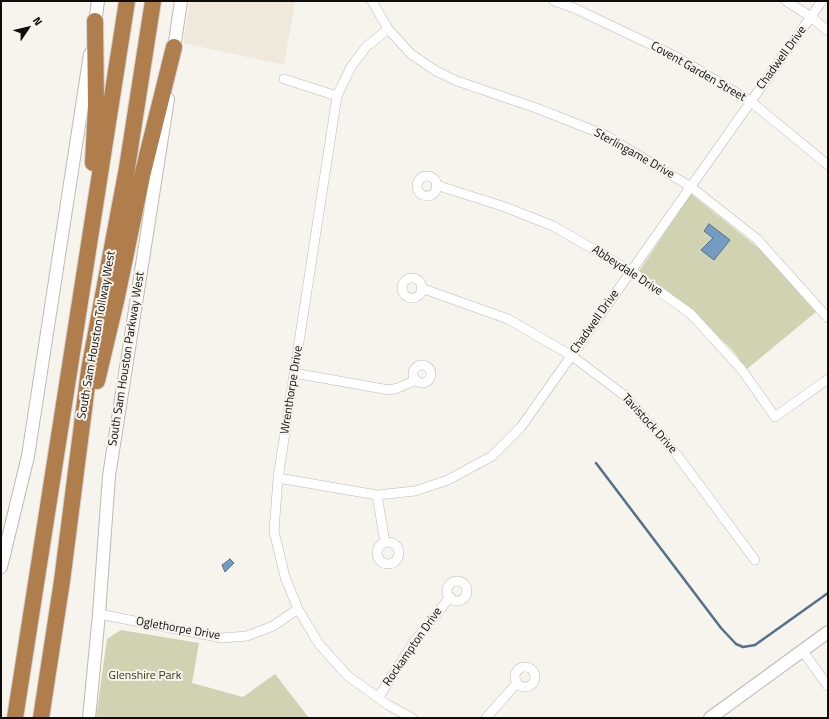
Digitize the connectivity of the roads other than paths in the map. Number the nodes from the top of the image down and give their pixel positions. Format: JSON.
{"nodes":[{"id":1,"x":98,"y":1,"type":"edge"},
{"id":2,"x":127,"y":1,"type":"edge"},
{"id":3,"x":153,"y":1,"type":"edge"},
{"id":4,"x":181,"y":1,"type":"edge"},
{"id":5,"x":372,"y":1,"type":"edge"},
{"id":6,"x":554,"y":1,"type":"edge"},
{"id":7,"x":786,"y":1,"type":"edge"},
{"id":8,"x":822,"y":1,"type":"edge"},
{"id":9,"x":811,"y":17,"type":"junction"},
{"id":10,"x":95,"y":21,"type":"junction"},
{"id":11,"x":388,"y":29,"type":"junction"},
{"id":12,"x":828,"y":31,"type":"edge"},
{"id":13,"x":174,"y":47,"type":"junction"},
{"id":14,"x":284,"y":79,"type":"dead end"},
{"id":15,"x":337,"y":96,"type":"junction"},
{"id":16,"x":750,"y":102,"type":"junction"},
{"id":17,"x":828,"y":165,"type":"edge"},
{"id":18,"x":436,"y":185,"type":"dead end"},
{"id":19,"x":691,"y":187,"type":"junction"},
{"id":20,"x":631,"y":271,"type":"junction"},
{"id":21,"x":85,"y":272,"type":"junction"},
{"id":22,"x":421,"y":288,"type":"dead end"},
{"id":23,"x":828,"y":318,"type":"edge"},
{"id":24,"x":572,"y":356,"type":"junction"},
{"id":25,"x":294,"y":373,"type":"junction"},
{"id":26,"x":828,"y":379,"type":"edge"},
{"id":27,"x":416,"y":380,"type":"dead end"},
{"id":28,"x":77,"y":462,"type":"junction"},
{"id":29,"x":278,"y":478,"type":"junction"},
{"id":30,"x":377,"y":495,"type":"junction"},
{"id":31,"x":385,"y":542,"type":"dead end"},
{"id":32,"x":755,"y":560,"type":"dead end"},
{"id":33,"x":1,"y":567,"type":"edge"},
{"id":34,"x":450,"y":597,"type":"dead end"},
{"id":35,"x":298,"y":610,"type":"junction"},
{"id":36,"x":99,"y":614,"type":"junction"},
{"id":37,"x":828,"y":632,"type":"edge"},
{"id":38,"x":802,"y":650,"type":"junction"},
{"id":39,"x":517,"y":683,"type":"dead end"},
{"id":40,"x":828,"y":686,"type":"edge"},
{"id":41,"x":378,"y":698,"type":"junction"},
{"id":42,"x":14,"y":718,"type":"edge"},
{"id":43,"x":41,"y":718,"type":"edge"},
{"id":44,"x":89,"y":718,"type":"edge"},
{"id":45,"x":412,"y":718,"type":"edge"},
{"id":46,"x":486,"y":718,"type":"edge"},
{"id":47,"x":710,"y":718,"type":"edge"}],
"edges":[{"from":1,"to":10,"type":"main road"},
{"from":2,"to":21,"type":"highway","name":"South Sam Houston Tollway West"},
{"from":3,"to":28,"type":"highway","name":"South Sam Houston Tollway West"},
{"from":4,"to":13,"type":"main road","name":"South Sam Houston Parkway West"},
{"from":5,"to":11,"type":"street","name":"Sterlingame Drive"},
{"from":6,"to":16,"type":"street","name":"Covent Garden Street"},
{"from":7,"to":9,"type":"street"},
{"from":8,"to":9,"type":"street","name":"Chadwell Drive"},
{"from":9,"to":12,"type":"street"},
{"from":9,"to":16,"type":"street","name":"Chadwell Drive"},
{"from":10,"to":21,"type":"highway"},
{"from":10,"to":33,"type":"main road"},
{"from":11,"to":15,"type":"street","name":"Wrenthorpe Drive"},
{"from":11,"to":19,"type":"street","name":"Sterlingame Drive"},
{"from":13,"to":28,"type":"highway"},
{"from":13,"to":36,"type":"main road","name":"South Sam Houston Parkway West"},
{"from":14,"to":15,"type":"street"},
{"from":15,"to":25,"type":"street","name":"Wrenthorpe Drive"},
{"from":16,"to":17,"type":"street","name":"Covent Garden Street"},
{"from":16,"to":19,"type":"street","name":"Chadwell Drive"},
{"from":18,"to":20,"type":"street","name":"Abbeydale Drive"},
{"from":19,"to":20,"type":"street","name":"Chadwell Drive"},
{"from":19,"to":23,"type":"street","name":"Sterlingame Drive"},
{"from":20,"to":24,"type":"street","name":"Chadwell Drive"},
{"from":20,"to":26,"type":"street","name":"Abbeydale Drive"},
{"from":21,"to":42,"type":"highway","name":"South Sam Houston Tollway West"},
{"from":22,"to":24,"type":"street","name":"Tavistock Drive"},
{"from":24,"to":30,"type":"street","name":"Chadwell Drive"},
{"from":24,"to":32,"type":"street","name":"Tavistock Drive"},
{"from":25,"to":27,"type":"street"},
{"from":25,"to":29,"type":"street","name":"Wrenthorpe Drive"},
{"from":28,"to":43,"type":"highway","name":"South Sam Houston Tollway West"},
{"from":29,"to":30,"type":"street","name":"Chadwell Drive"},
{"from":29,"to":35,"type":"street","name":"Wrenthorpe Drive"},
{"from":30,"to":31,"type":"street"},
{"from":34,"to":41,"type":"street","name":"Rockampton Drive"},
{"from":35,"to":36,"type":"street","name":"Oglethorpe Drive"},
{"from":35,"to":41,"type":"street","name":"Wrenthorpe Drive"},
{"from":36,"to":44,"type":"main road","name":"South Sam Houston Parkway West"},
{"from":37,"to":38,"type":"main road"},
{"from":38,"to":40,"type":"street"},
{"from":38,"to":47,"type":"main road"},
{"from":39,"to":46,"type":"street"},
{"from":41,"to":45,"type":"street","name":"Wrenthorpe Drive"}]}
